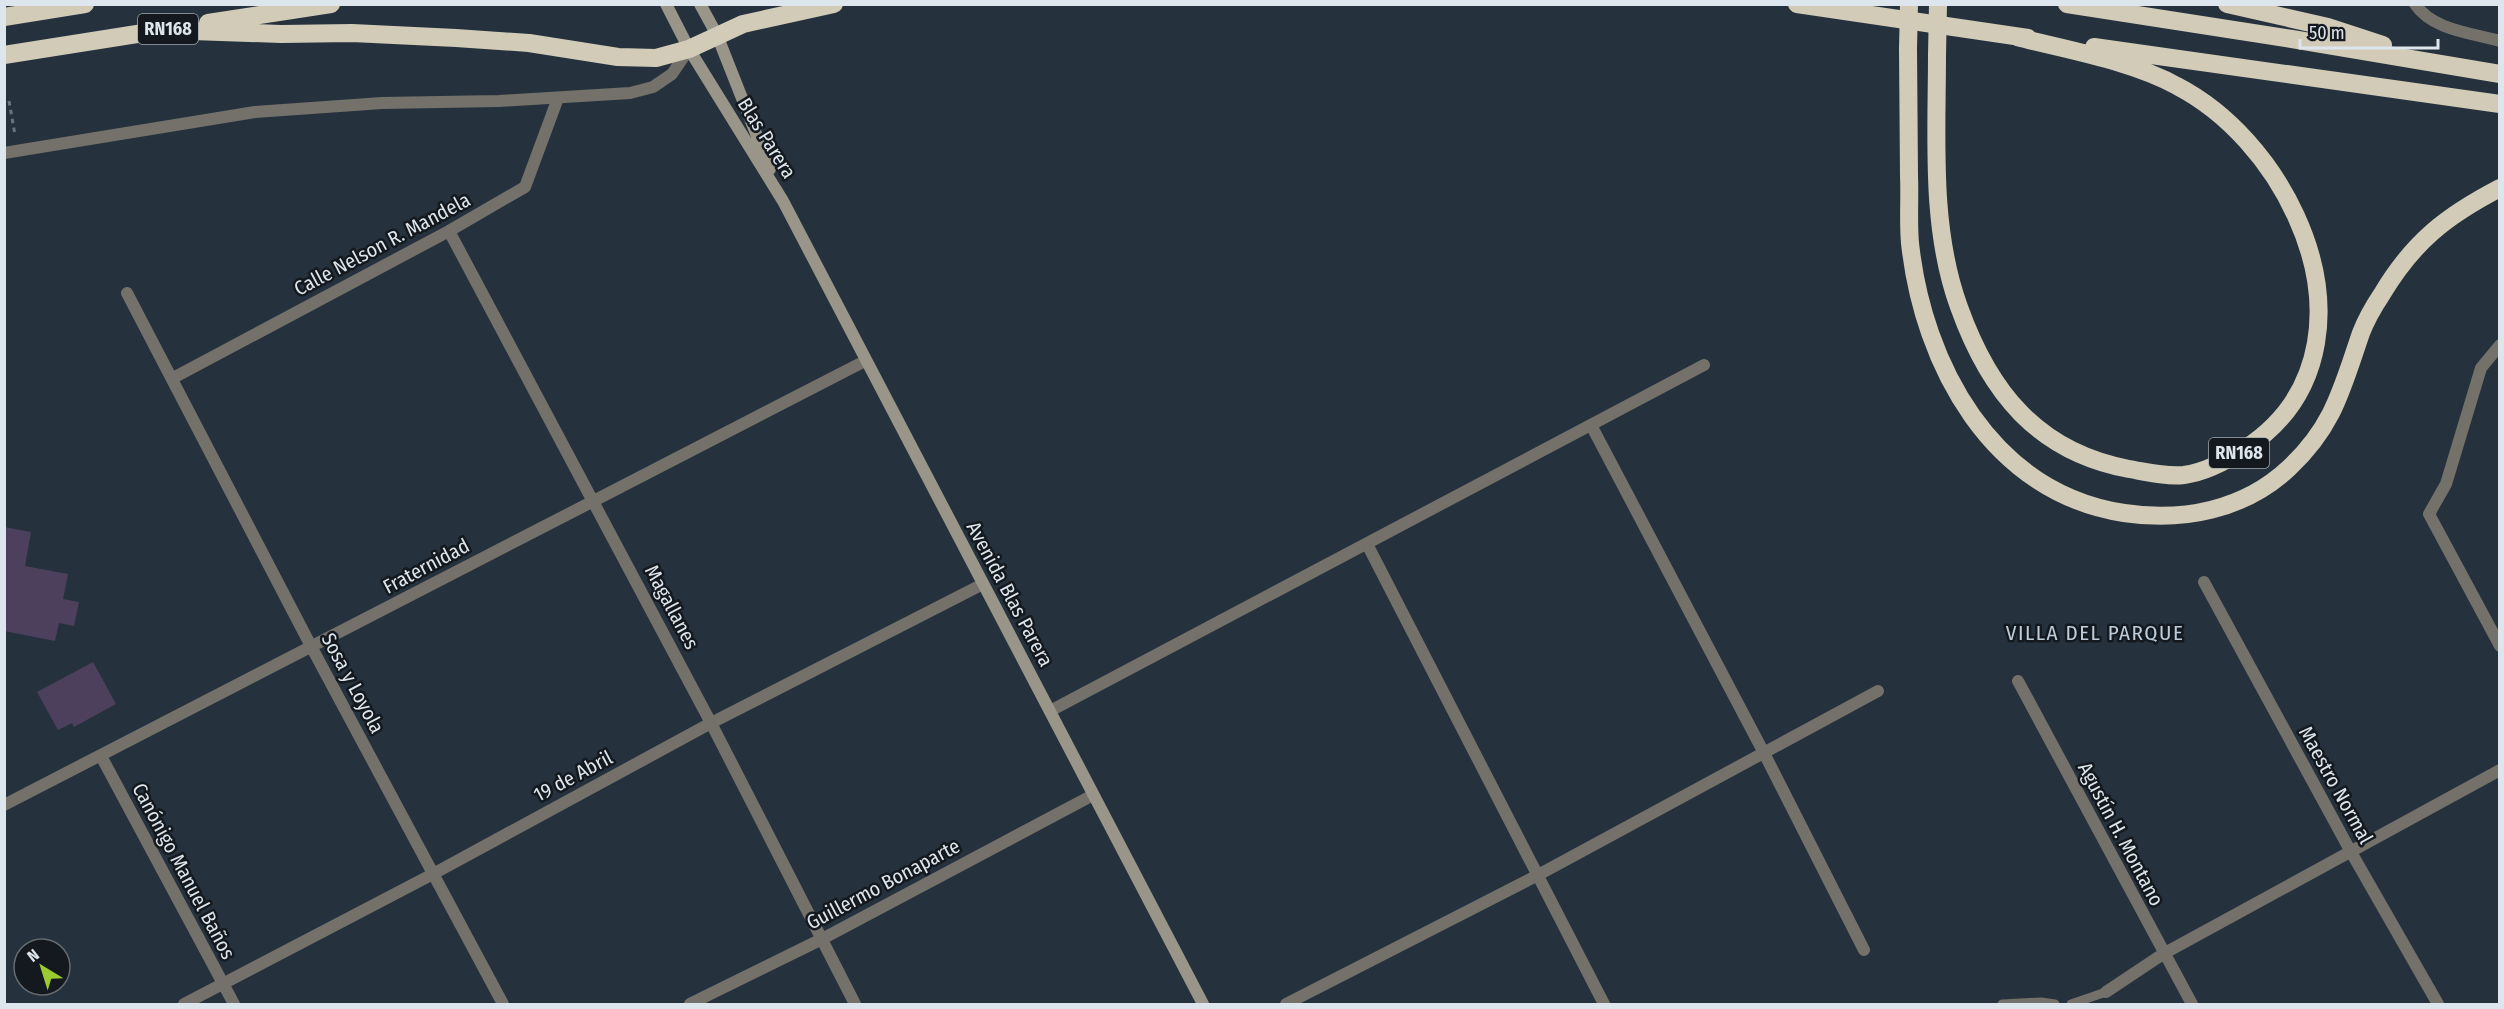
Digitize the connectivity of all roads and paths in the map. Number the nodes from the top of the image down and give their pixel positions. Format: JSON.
{"nodes":[{"id":1,"x":331,"y":4,"type":"edge"},
{"id":2,"x":666,"y":4,"type":"edge"},
{"id":3,"x":700,"y":4,"type":"edge"},
{"id":4,"x":834,"y":4,"type":"edge"},
{"id":5,"x":1797,"y":4,"type":"edge"},
{"id":6,"x":1909,"y":4,"type":"edge"},
{"id":7,"x":1938,"y":4,"type":"edge"},
{"id":8,"x":2067,"y":4,"type":"edge"},
{"id":9,"x":2227,"y":4,"type":"edge"},
{"id":10,"x":2415,"y":4,"type":"edge"},
{"id":11,"x":80,"y":5,"type":"edge"},
{"id":12,"x":4,"y":18,"type":"edge"},
{"id":13,"x":165,"y":30,"type":"junction"},
{"id":14,"x":717,"y":35,"type":"junction"},
{"id":15,"x":2017,"y":37,"type":"junction"},
{"id":16,"x":2499,"y":41,"type":"edge"},
{"id":17,"x":689,"y":49,"type":"junction"},
{"id":18,"x":4,"y":54,"type":"edge"},
{"id":19,"x":2433,"y":62,"type":"junction"},
{"id":20,"x":2499,"y":74,"type":"edge"},
{"id":21,"x":558,"y":98,"type":"junction"},
{"id":22,"x":9,"y":102,"type":"dead end"},
{"id":23,"x":2499,"y":104,"type":"edge"},
{"id":24,"x":18,"y":151,"type":"junction"},
{"id":25,"x":4,"y":153,"type":"edge"},
{"id":26,"x":2499,"y":188,"type":"edge"},
{"id":27,"x":783,"y":201,"type":"junction"},
{"id":28,"x":449,"y":231,"type":"junction"},
{"id":29,"x":126,"y":292,"type":"dead end"},
{"id":30,"x":2499,"y":345,"type":"edge"},
{"id":31,"x":865,"y":361,"type":"junction"},
{"id":32,"x":1704,"y":365,"type":"dead end"},
{"id":33,"x":173,"y":378,"type":"junction"},
{"id":34,"x":1592,"y":425,"type":"junction"},
{"id":35,"x":592,"y":500,"type":"junction"},
{"id":36,"x":1367,"y":544,"type":"junction"},
{"id":37,"x":2204,"y":582,"type":"dead end"},
{"id":38,"x":983,"y":584,"type":"junction"},
{"id":39,"x":2499,"y":646,"type":"edge"},
{"id":40,"x":312,"y":648,"type":"junction"},
{"id":41,"x":2018,"y":681,"type":"dead end"},
{"id":42,"x":1878,"y":691,"type":"dead end"},
{"id":43,"x":1050,"y":711,"type":"junction"},
{"id":44,"x":711,"y":723,"type":"junction"},
{"id":45,"x":1764,"y":753,"type":"junction"},
{"id":46,"x":100,"y":756,"type":"junction"},
{"id":47,"x":2499,"y":770,"type":"edge"},
{"id":48,"x":1093,"y":795,"type":"junction"},
{"id":49,"x":4,"y":805,"type":"edge"},
{"id":50,"x":2351,"y":852,"type":"junction"},
{"id":51,"x":433,"y":874,"type":"junction"},
{"id":52,"x":1538,"y":875,"type":"junction"},
{"id":53,"x":822,"y":939,"type":"junction"},
{"id":54,"x":1864,"y":950,"type":"dead end"},
{"id":55,"x":2163,"y":954,"type":"junction"},
{"id":56,"x":223,"y":984,"type":"junction"},
{"id":57,"x":2106,"y":992,"type":"joint"},
{"id":58,"x":1203,"y":1004,"type":"edge"},
{"id":59,"x":184,"y":1005,"type":"edge"},
{"id":60,"x":234,"y":1005,"type":"edge"},
{"id":61,"x":503,"y":1005,"type":"edge"},
{"id":62,"x":690,"y":1005,"type":"edge"},
{"id":63,"x":855,"y":1005,"type":"edge"},
{"id":64,"x":1286,"y":1005,"type":"edge"},
{"id":65,"x":1604,"y":1005,"type":"edge"},
{"id":66,"x":2002,"y":1005,"type":"edge"},
{"id":67,"x":2055,"y":1005,"type":"edge"},
{"id":68,"x":2071,"y":1005,"type":"edge"},
{"id":69,"x":2192,"y":1005,"type":"edge"},
{"id":70,"x":2438,"y":1005,"type":"edge"}],
"edges":[{"from":1,"to":13,"type":"highway","number":"RN168"},
{"from":2,"to":17,"type":"main road","name":"Blas Parera"},
{"from":3,"to":14,"type":"main road","name":"Blas Parera"},
{"from":4,"to":14,"type":"highway"},
{"from":5,"to":15,"type":"highway","number":"RN168"},
{"from":6,"to":26,"type":"highway","number":"RN168","bridge":true},
{"from":7,"to":15,"type":"highway","number":"RN168","bridge":true},
{"from":8,"to":19,"type":"highway"},
{"from":9,"to":19,"type":"highway"},
{"from":10,"to":16,"type":"street"},
{"from":11,"to":12,"type":"highway"},
{"from":13,"to":17,"type":"highway"},
{"from":13,"to":18,"type":"highway","number":"RN168"},
{"from":14,"to":17,"type":"highway"},
{"from":14,"to":27,"type":"main road","name":"Blas Parera"},
{"from":15,"to":23,"type":"highway"},
{"from":17,"to":21,"type":"street"},
{"from":17,"to":27,"type":"main road","name":"Blas Parera"},
{"from":19,"to":20,"type":"highway"},
{"from":21,"to":24,"type":"street"},
{"from":21,"to":28,"type":"street","name":"Calle Nelson R. Mandela"},
{"from":22,"to":24,"type":"path"},
{"from":24,"to":25,"type":"street"},
{"from":27,"to":31,"type":"main road","name":"Avenida Blas Parera"},
{"from":28,"to":33,"type":"street","name":"Calle Nelson R. Mandela"},
{"from":28,"to":35,"type":"street","name":"Magallanes"},
{"from":29,"to":33,"type":"street","name":"Sosa y Loyola"},
{"from":30,"to":39,"type":"street"},
{"from":31,"to":35,"type":"street","name":"Fraternidad"},
{"from":31,"to":38,"type":"main road","name":"Avenida Blas Parera"},
{"from":32,"to":34,"type":"street"},
{"from":33,"to":40,"type":"street","name":"Sosa y Loyola"},
{"from":34,"to":36,"type":"street"},
{"from":34,"to":45,"type":"street"},
{"from":35,"to":40,"type":"street","name":"Fraternidad"},
{"from":35,"to":44,"type":"street","name":"Magallanes"},
{"from":36,"to":43,"type":"street"},
{"from":36,"to":52,"type":"street"},
{"from":37,"to":50,"type":"street","name":"Maestro Normal"},
{"from":38,"to":43,"type":"main road","name":"Avenida Blas Parera"},
{"from":38,"to":44,"type":"street","name":"19 de Abril"},
{"from":40,"to":46,"type":"street","name":"Fraternidad"},
{"from":40,"to":51,"type":"street","name":"Sosa y Loyola"},
{"from":41,"to":55,"type":"street","name":"Agustín H. Montano"},
{"from":42,"to":45,"type":"street"},
{"from":43,"to":48,"type":"main road","name":"Avenida Blas Parera"},
{"from":44,"to":51,"type":"street","name":"19 de Abril"},
{"from":44,"to":53,"type":"street","name":"Magallanes"},
{"from":45,"to":52,"type":"street"},
{"from":45,"to":54,"type":"street"},
{"from":46,"to":49,"type":"street","name":"Fraternidad"},
{"from":46,"to":56,"type":"street","name":"Canónigo Manuel Baños"},
{"from":47,"to":50,"type":"street"},
{"from":48,"to":53,"type":"street","name":"Guillermo Bonaparte"},
{"from":48,"to":58,"type":"main road","name":"Avenida Blas Parera"},
{"from":50,"to":55,"type":"street"},
{"from":50,"to":70,"type":"street","name":"Maestro Normal"},
{"from":51,"to":56,"type":"street","name":"19 de Abril"},
{"from":51,"to":61,"type":"street","name":"Sosa y Loyola"},
{"from":52,"to":64,"type":"street"},
{"from":52,"to":65,"type":"street"},
{"from":53,"to":62,"type":"street","name":"Guillermo Bonaparte"},
{"from":53,"to":63,"type":"street","name":"Magallanes"},
{"from":55,"to":57,"type":"street"},
{"from":55,"to":69,"type":"street","name":"Agustín H. Montano"},
{"from":56,"to":59,"type":"street","name":"19 de Abril"},
{"from":56,"to":60,"type":"street","name":"Canónigo Manuel Baños"},
{"from":57,"to":68,"type":"lane"},
{"from":66,"to":67,"type":"lane"}]}
